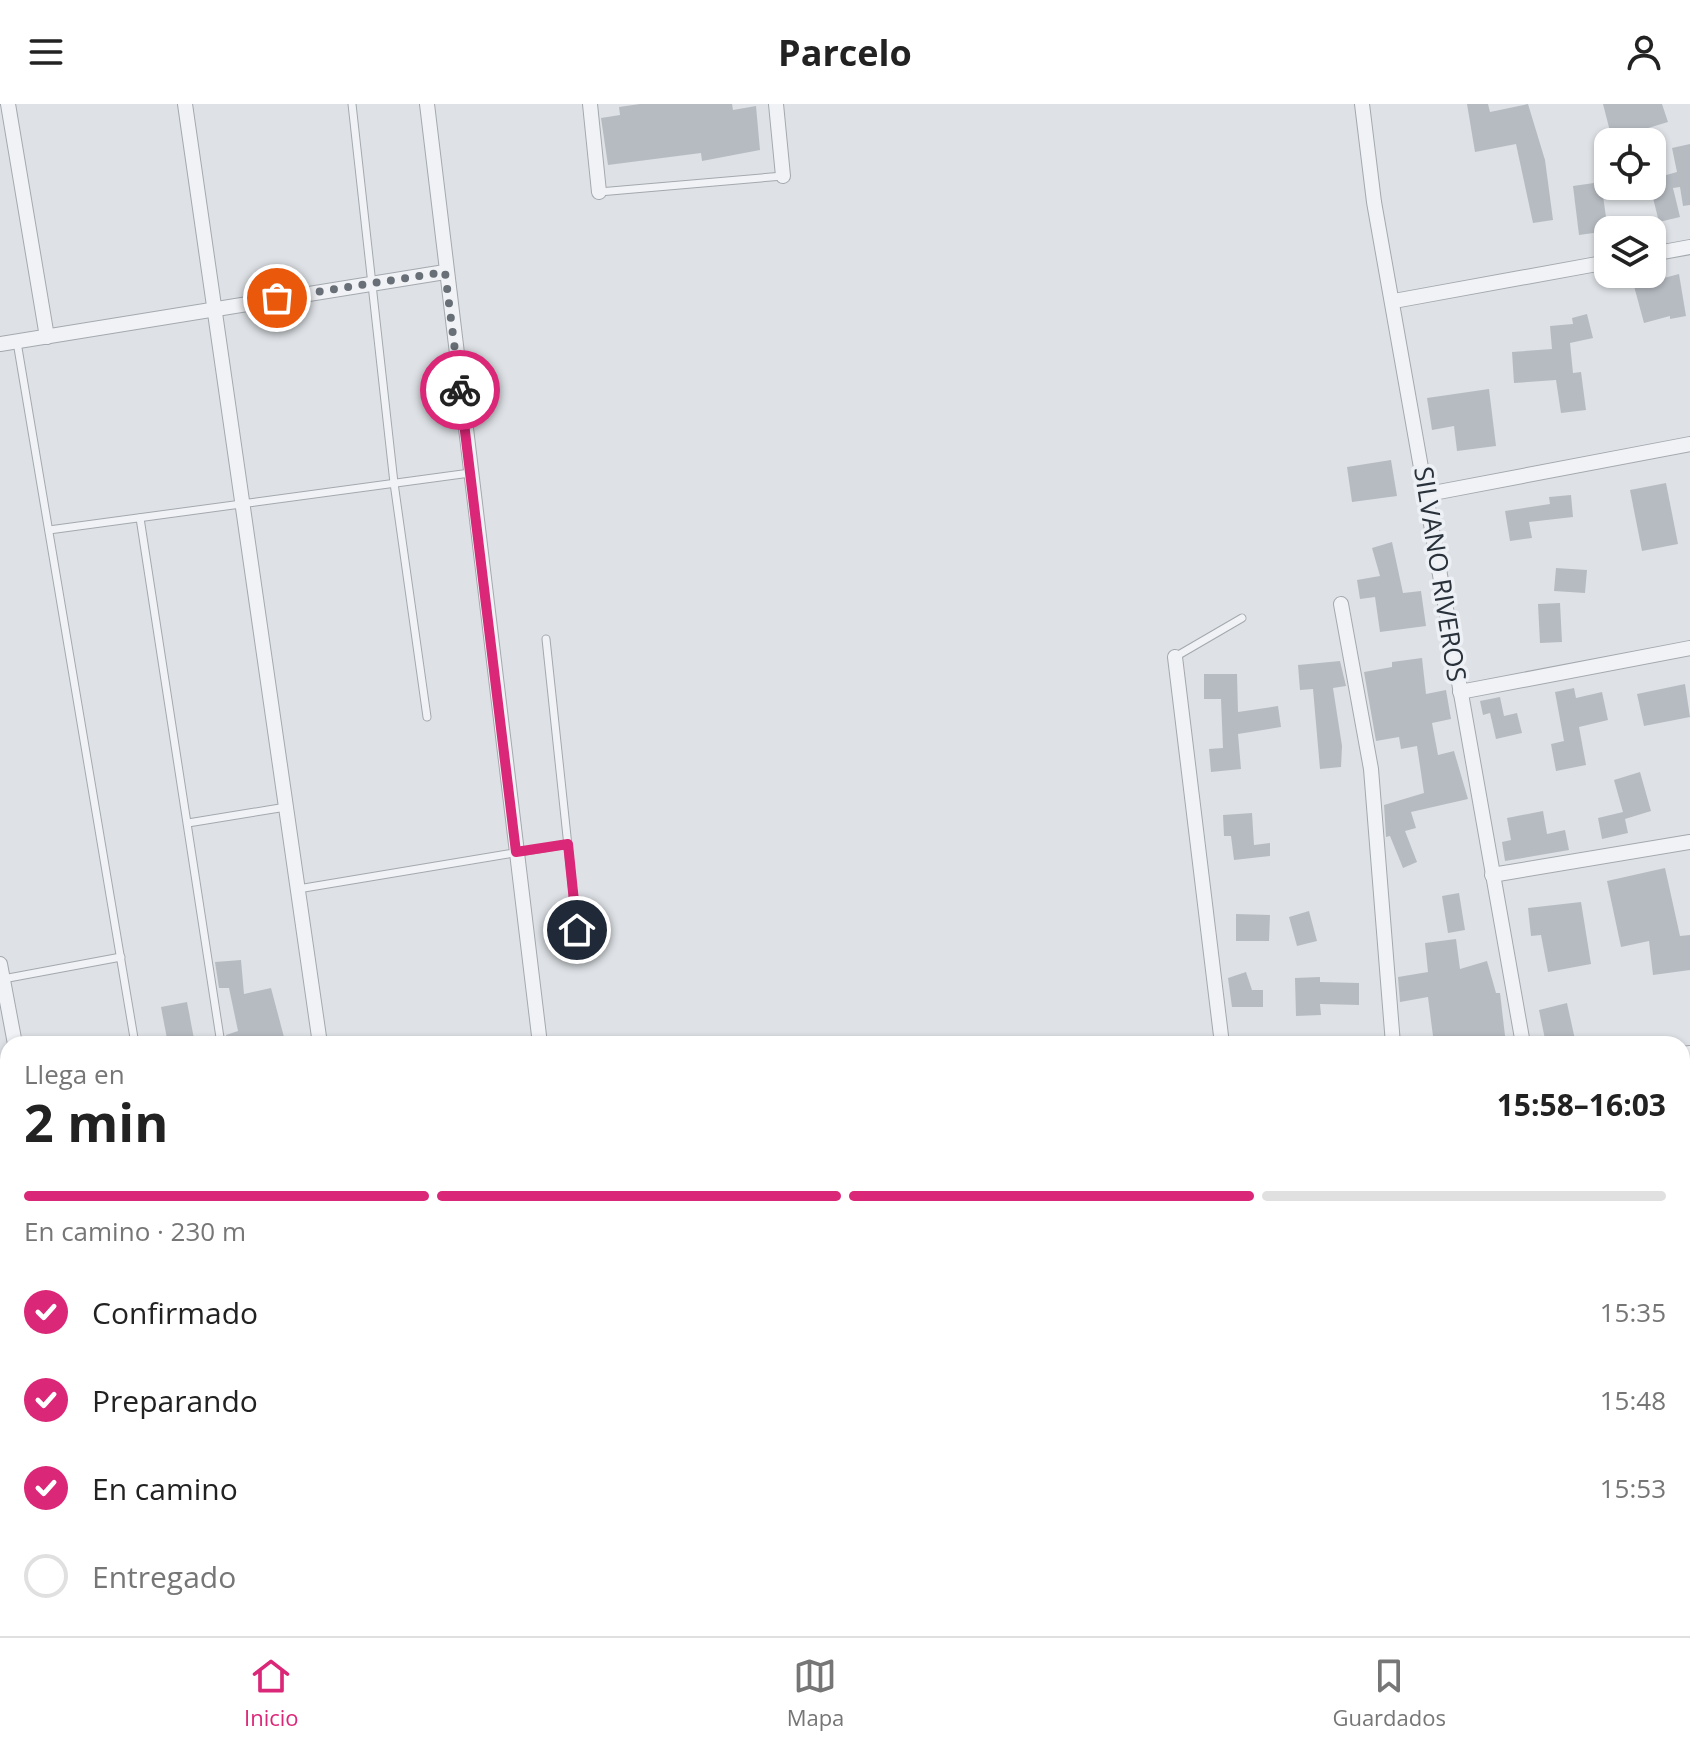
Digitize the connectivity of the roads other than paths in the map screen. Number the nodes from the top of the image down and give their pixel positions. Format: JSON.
{"nodes":[{"id":1,"x":8,"y":104,"type":"edge"},
{"id":2,"x":185,"y":104,"type":"edge"},
{"id":3,"x":352,"y":104,"type":"edge"},
{"id":4,"x":427,"y":104,"type":"edge"},
{"id":5,"x":590,"y":104,"type":"edge"},
{"id":6,"x":776,"y":104,"type":"edge"},
{"id":7,"x":1362,"y":104,"type":"edge"},
{"id":8,"x":783,"y":176,"type":"joint"},
{"id":9,"x":599,"y":192,"type":"joint"},
{"id":10,"x":1690,"y":247,"type":"edge"},
{"id":11,"x":1666,"y":251,"type":"edge"},
{"id":12,"x":1594,"y":265,"type":"edge"},
{"id":13,"x":445,"y":272,"type":"junction"},
{"id":14,"x":372,"y":283,"type":"junction"},
{"id":15,"x":1394,"y":301,"type":"junction"},
{"id":16,"x":214,"y":308,"type":"junction"},
{"id":17,"x":47,"y":337,"type":"junction"},
{"id":18,"x":17,"y":342,"type":"junction"},
{"id":19,"x":0,"y":344,"type":"edge"},
{"id":20,"x":1690,"y":444,"type":"edge"},
{"id":21,"x":470,"y":473,"type":"junction"},
{"id":22,"x":394,"y":483,"type":"junction"},
{"id":23,"x":1428,"y":494,"type":"junction"},
{"id":24,"x":242,"y":504,"type":"junction"},
{"id":25,"x":140,"y":518,"type":"junction"},
{"id":26,"x":49,"y":530,"type":"junction"},
{"id":27,"x":1341,"y":604,"type":"dead end"},
{"id":28,"x":1242,"y":618,"type":"dead end"},
{"id":29,"x":546,"y":639,"type":"dead end"},
{"id":30,"x":1690,"y":648,"type":"edge"},
{"id":31,"x":1175,"y":657,"type":"joint"},
{"id":32,"x":1460,"y":692,"type":"junction"},
{"id":33,"x":427,"y":717,"type":"dead end"},
{"id":34,"x":286,"y":807,"type":"junction"},
{"id":35,"x":188,"y":823,"type":"junction"},
{"id":36,"x":1690,"y":842,"type":"edge"},
{"id":37,"x":568,"y":844,"type":"junction"},
{"id":38,"x":516,"y":852,"type":"junction"},
{"id":39,"x":1492,"y":875,"type":"junction"},
{"id":40,"x":298,"y":889,"type":"junction"},
{"id":41,"x":121,"y":957,"type":"junction"},
{"id":42,"x":580,"y":959,"type":"dead end"},
{"id":43,"x":0,"y":964,"type":"edge"},
{"id":44,"x":3,"y":979,"type":"junction"},
{"id":45,"x":14,"y":1036,"type":"edge"},
{"id":46,"x":134,"y":1036,"type":"edge"},
{"id":47,"x":220,"y":1036,"type":"edge"},
{"id":48,"x":319,"y":1036,"type":"edge"},
{"id":49,"x":539,"y":1036,"type":"edge"},
{"id":50,"x":1221,"y":1036,"type":"edge"},
{"id":51,"x":1392,"y":1036,"type":"edge"},
{"id":52,"x":1522,"y":1036,"type":"edge"}],
"edges":[{"from":1,"to":17,"type":"street"},
{"from":2,"to":16,"type":"street"},
{"from":3,"to":14,"type":"lane"},
{"from":4,"to":13,"type":"street"},
{"from":5,"to":9,"type":"street"},
{"from":6,"to":8,"type":"street"},
{"from":7,"to":15,"type":"street","name":"SILVANO RIVEROS"},
{"from":8,"to":9,"type":"lane"},
{"from":10,"to":11,"type":"street"},
{"from":12,"to":15,"type":"street"},
{"from":13,"to":14,"type":"street"},
{"from":13,"to":21,"type":"street"},
{"from":14,"to":16,"type":"street"},
{"from":14,"to":22,"type":"lane"},
{"from":15,"to":23,"type":"street","name":"SILVANO RIVEROS"},
{"from":16,"to":17,"type":"street"},
{"from":16,"to":24,"type":"street"},
{"from":17,"to":18,"type":"street"},
{"from":18,"to":19,"type":"street"},
{"from":18,"to":26,"type":"lane"},
{"from":20,"to":23,"type":"street"},
{"from":21,"to":22,"type":"lane"},
{"from":21,"to":38,"type":"street"},
{"from":22,"to":24,"type":"lane"},
{"from":22,"to":33,"type":"lane"},
{"from":23,"to":32,"type":"street","name":"SILVANO RIVEROS"},
{"from":24,"to":25,"type":"lane"},
{"from":24,"to":34,"type":"street"},
{"from":25,"to":26,"type":"lane"},
{"from":25,"to":35,"type":"lane"},
{"from":26,"to":41,"type":"lane"},
{"from":27,"to":51,"type":"street"},
{"from":28,"to":31,"type":"lane"},
{"from":29,"to":37,"type":"lane"},
{"from":30,"to":32,"type":"street"},
{"from":31,"to":50,"type":"street"},
{"from":32,"to":39,"type":"street","name":"SILVANO RIVEROS"},
{"from":34,"to":35,"type":"lane"},
{"from":34,"to":40,"type":"street"},
{"from":35,"to":47,"type":"lane"},
{"from":36,"to":39,"type":"street"},
{"from":37,"to":38,"type":"lane"},
{"from":37,"to":42,"type":"lane"},
{"from":38,"to":40,"type":"lane"},
{"from":38,"to":49,"type":"street"},
{"from":39,"to":52,"type":"street","name":"SILVANO RIVEROS"},
{"from":40,"to":48,"type":"street"},
{"from":41,"to":44,"type":"lane"},
{"from":41,"to":46,"type":"lane"},
{"from":43,"to":44,"type":"street"},
{"from":44,"to":45,"type":"street"}]}
